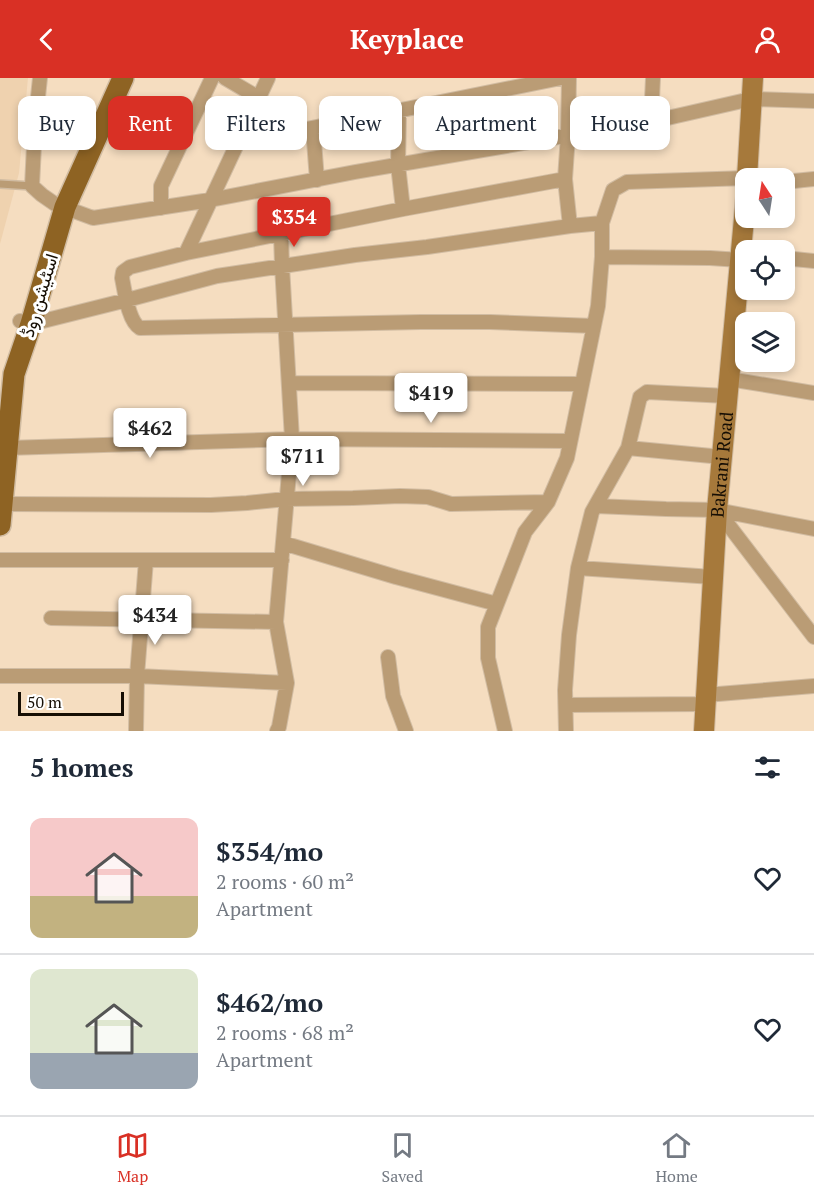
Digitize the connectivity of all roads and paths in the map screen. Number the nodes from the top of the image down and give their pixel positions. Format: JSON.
{"nodes":[{"id":1,"x":40,"y":78,"type":"edge"},
{"id":2,"x":212,"y":78,"type":"edge"},
{"id":3,"x":225,"y":78,"type":"edge"},
{"id":4,"x":268,"y":78,"type":"edge"},
{"id":5,"x":561,"y":78,"type":"edge"},
{"id":6,"x":569,"y":78,"type":"edge"},
{"id":7,"x":653,"y":78,"type":"edge"},
{"id":8,"x":753,"y":78,"type":"edge"},
{"id":9,"x":114,"y":84,"type":"edge"},
{"id":10,"x":483,"y":94,"type":"joint"},
{"id":11,"x":256,"y":96,"type":"edge"},
{"id":12,"x":260,"y":96,"type":"edge"},
{"id":13,"x":652,"y":96,"type":"edge"},
{"id":14,"x":751,"y":99,"type":"junction"},
{"id":15,"x":814,"y":101,"type":"edge"},
{"id":16,"x":402,"y":110,"type":"edge"},
{"id":17,"x":670,"y":117,"type":"edge"},
{"id":18,"x":319,"y":127,"type":"edge"},
{"id":19,"x":313,"y":128,"type":"junction"},
{"id":20,"x":307,"y":129,"type":"edge"},
{"id":21,"x":568,"y":135,"type":"junction"},
{"id":22,"x":558,"y":137,"type":"edge"},
{"id":23,"x":234,"y":150,"type":"edge"},
{"id":24,"x":398,"y":150,"type":"edge"},
{"id":25,"x":480,"y":150,"type":"edge"},
{"id":26,"x":398,"y":165,"type":"junction"},
{"id":27,"x":748,"y":168,"type":"edge"},
{"id":28,"x":735,"y":178,"type":"edge"},
{"id":29,"x":565,"y":179,"type":"junction"},
{"id":30,"x":814,"y":179,"type":"edge"},
{"id":31,"x":317,"y":180,"type":"junction"},
{"id":32,"x":795,"y":181,"type":"edge"},
{"id":33,"x":0,"y":184,"type":"edge"},
{"id":34,"x":33,"y":186,"type":"junction"},
{"id":35,"x":210,"y":200,"type":"junction"},
{"id":36,"x":60,"y":206,"type":"junction"},
{"id":37,"x":161,"y":208,"type":"junction"},
{"id":38,"x":403,"y":209,"type":"junction"},
{"id":39,"x":602,"y":222,"type":"junction"},
{"id":40,"x":570,"y":226,"type":"junction"},
{"id":41,"x":281,"y":235,"type":"junction"},
{"id":42,"x":186,"y":253,"type":"junction"},
{"id":43,"x":735,"y":256,"type":"edge"},
{"id":44,"x":602,"y":257,"type":"junction"},
{"id":45,"x":795,"y":259,"type":"edge"},
{"id":46,"x":814,"y":261,"type":"edge"},
{"id":47,"x":282,"y":266,"type":"junction"},
{"id":48,"x":127,"y":300,"type":"junction"},
{"id":49,"x":737,"y":300,"type":"edge"},
{"id":50,"x":26,"y":322,"type":"junction"},
{"id":51,"x":286,"y":324,"type":"junction"},
{"id":52,"x":594,"y":326,"type":"junction"},
{"id":53,"x":290,"y":383,"type":"junction"},
{"id":54,"x":582,"y":384,"type":"junction"},
{"id":55,"x":728,"y":388,"type":"junction"},
{"id":56,"x":814,"y":393,"type":"edge"},
{"id":57,"x":0,"y":408,"type":"edge"},
{"id":58,"x":292,"y":439,"type":"junction"},
{"id":59,"x":570,"y":441,"type":"junction"},
{"id":60,"x":7,"y":448,"type":"junction"},
{"id":61,"x":628,"y":448,"type":"junction"},
{"id":62,"x":722,"y":457,"type":"junction"},
{"id":63,"x":286,"y":499,"type":"junction"},
{"id":64,"x":548,"y":502,"type":"junction"},
{"id":65,"x":2,"y":504,"type":"junction"},
{"id":66,"x":596,"y":506,"type":"junction"},
{"id":67,"x":717,"y":510,"type":"junction"},
{"id":68,"x":0,"y":525,"type":"edge"},
{"id":69,"x":814,"y":529,"type":"edge"},
{"id":70,"x":283,"y":543,"type":"junction"},
{"id":71,"x":0,"y":560,"type":"edge"},
{"id":72,"x":146,"y":560,"type":"junction"},
{"id":73,"x":282,"y":560,"type":"junction"},
{"id":74,"x":578,"y":568,"type":"junction"},
{"id":75,"x":713,"y":577,"type":"junction"},
{"id":76,"x":497,"y":604,"type":"junction"},
{"id":77,"x":51,"y":618,"type":"dead end"},
{"id":78,"x":141,"y":620,"type":"junction"},
{"id":79,"x":276,"y":622,"type":"junction"},
{"id":80,"x":814,"y":637,"type":"edge"},
{"id":81,"x":388,"y":657,"type":"dead end"},
{"id":82,"x":0,"y":676,"type":"edge"},
{"id":83,"x":137,"y":676,"type":"junction"},
{"id":84,"x":287,"y":683,"type":"junction"},
{"id":85,"x":814,"y":686,"type":"edge"},
{"id":86,"x":706,"y":700,"type":"junction"},
{"id":87,"x":566,"y":705,"type":"junction"},
{"id":88,"x":136,"y":731,"type":"edge"},
{"id":89,"x":277,"y":731,"type":"edge"},
{"id":90,"x":406,"y":731,"type":"edge"},
{"id":91,"x":505,"y":731,"type":"edge"},
{"id":92,"x":566,"y":731,"type":"edge"},
{"id":93,"x":704,"y":731,"type":"edge"}],
"edges":[{"from":1,"to":34,"type":"street"},
{"from":2,"to":37,"type":"street"},
{"from":3,"to":11,"type":"street"},
{"from":4,"to":12,"type":"street"},
{"from":5,"to":10,"type":"street"},
{"from":6,"to":21,"type":"street"},
{"from":7,"to":13,"type":"street"},
{"from":8,"to":14,"type":"street"},
{"from":9,"to":36,"type":"main road","name":"اسٹیشن روڈ"},
{"from":10,"to":16,"type":"street"},
{"from":14,"to":15,"type":"street"},
{"from":14,"to":17,"type":"street"},
{"from":14,"to":27,"type":"street"},
{"from":18,"to":19,"type":"street"},
{"from":19,"to":20,"type":"street"},
{"from":19,"to":31,"type":"street"},
{"from":21,"to":22,"type":"street"},
{"from":21,"to":29,"type":"street"},
{"from":23,"to":35,"type":"street"},
{"from":24,"to":26,"type":"street"},
{"from":25,"to":26,"type":"street"},
{"from":26,"to":31,"type":"street"},
{"from":26,"to":38,"type":"street"},
{"from":28,"to":39,"type":"street"},
{"from":29,"to":38,"type":"street"},
{"from":29,"to":40,"type":"street"},
{"from":30,"to":32,"type":"street"},
{"from":31,"to":35,"type":"street"},
{"from":33,"to":34,"type":"lane"},
{"from":34,"to":36,"type":"street"},
{"from":35,"to":37,"type":"street"},
{"from":35,"to":42,"type":"street"},
{"from":36,"to":37,"type":"street"},
{"from":36,"to":50,"type":"main road","name":"اسٹیشن روڈ"},
{"from":38,"to":41,"type":"street"},
{"from":39,"to":40,"type":"street"},
{"from":39,"to":44,"type":"street"},
{"from":40,"to":47,"type":"street"},
{"from":41,"to":42,"type":"street"},
{"from":41,"to":47,"type":"street"},
{"from":42,"to":48,"type":"street"},
{"from":43,"to":44,"type":"street"},
{"from":44,"to":52,"type":"street"},
{"from":45,"to":46,"type":"street"},
{"from":47,"to":48,"type":"street"},
{"from":47,"to":51,"type":"street"},
{"from":48,"to":50,"type":"street"},
{"from":48,"to":51,"type":"street"},
{"from":49,"to":55,"type":"street","name":"Bakrani Road"},
{"from":50,"to":57,"type":"main road","name":"اسٹیشن روڈ"},
{"from":50,"to":60,"type":"main road","name":"اسٹیشن روڈ"},
{"from":51,"to":52,"type":"street"},
{"from":51,"to":53,"type":"street"},
{"from":52,"to":54,"type":"street"},
{"from":53,"to":54,"type":"street"},
{"from":53,"to":58,"type":"street"},
{"from":54,"to":59,"type":"street"},
{"from":55,"to":56,"type":"street"},
{"from":55,"to":61,"type":"street"},
{"from":55,"to":62,"type":"street","name":"Bakrani Road"},
{"from":58,"to":59,"type":"street"},
{"from":58,"to":60,"type":"street"},
{"from":58,"to":63,"type":"street"},
{"from":59,"to":64,"type":"street"},
{"from":60,"to":65,"type":"main road","name":"اسٹیشن روڈ"},
{"from":61,"to":62,"type":"street"},
{"from":61,"to":66,"type":"street"},
{"from":62,"to":67,"type":"street","name":"Bakrani Road"},
{"from":63,"to":64,"type":"street"},
{"from":63,"to":65,"type":"street"},
{"from":63,"to":70,"type":"street"},
{"from":64,"to":76,"type":"street"},
{"from":65,"to":68,"type":"main road","name":"اسٹیشن روڈ"},
{"from":66,"to":67,"type":"street"},
{"from":66,"to":74,"type":"street"},
{"from":67,"to":69,"type":"street"},
{"from":67,"to":75,"type":"street","name":"Bakrani Road"},
{"from":67,"to":80,"type":"street"},
{"from":70,"to":73,"type":"street"},
{"from":70,"to":76,"type":"street"},
{"from":71,"to":72,"type":"street"},
{"from":72,"to":73,"type":"street"},
{"from":72,"to":78,"type":"street"},
{"from":73,"to":79,"type":"street"},
{"from":74,"to":75,"type":"street"},
{"from":74,"to":87,"type":"street"},
{"from":75,"to":86,"type":"street","name":"Bakrani Road"},
{"from":76,"to":91,"type":"street"},
{"from":77,"to":78,"type":"street"},
{"from":78,"to":79,"type":"street"},
{"from":78,"to":83,"type":"street"},
{"from":79,"to":84,"type":"street"},
{"from":81,"to":90,"type":"street"},
{"from":82,"to":83,"type":"street"},
{"from":83,"to":84,"type":"street"},
{"from":83,"to":88,"type":"street"},
{"from":84,"to":89,"type":"street"},
{"from":85,"to":86,"type":"street"},
{"from":86,"to":87,"type":"street"},
{"from":86,"to":93,"type":"street","name":"Bakrani Road"},
{"from":87,"to":92,"type":"street"}]}
